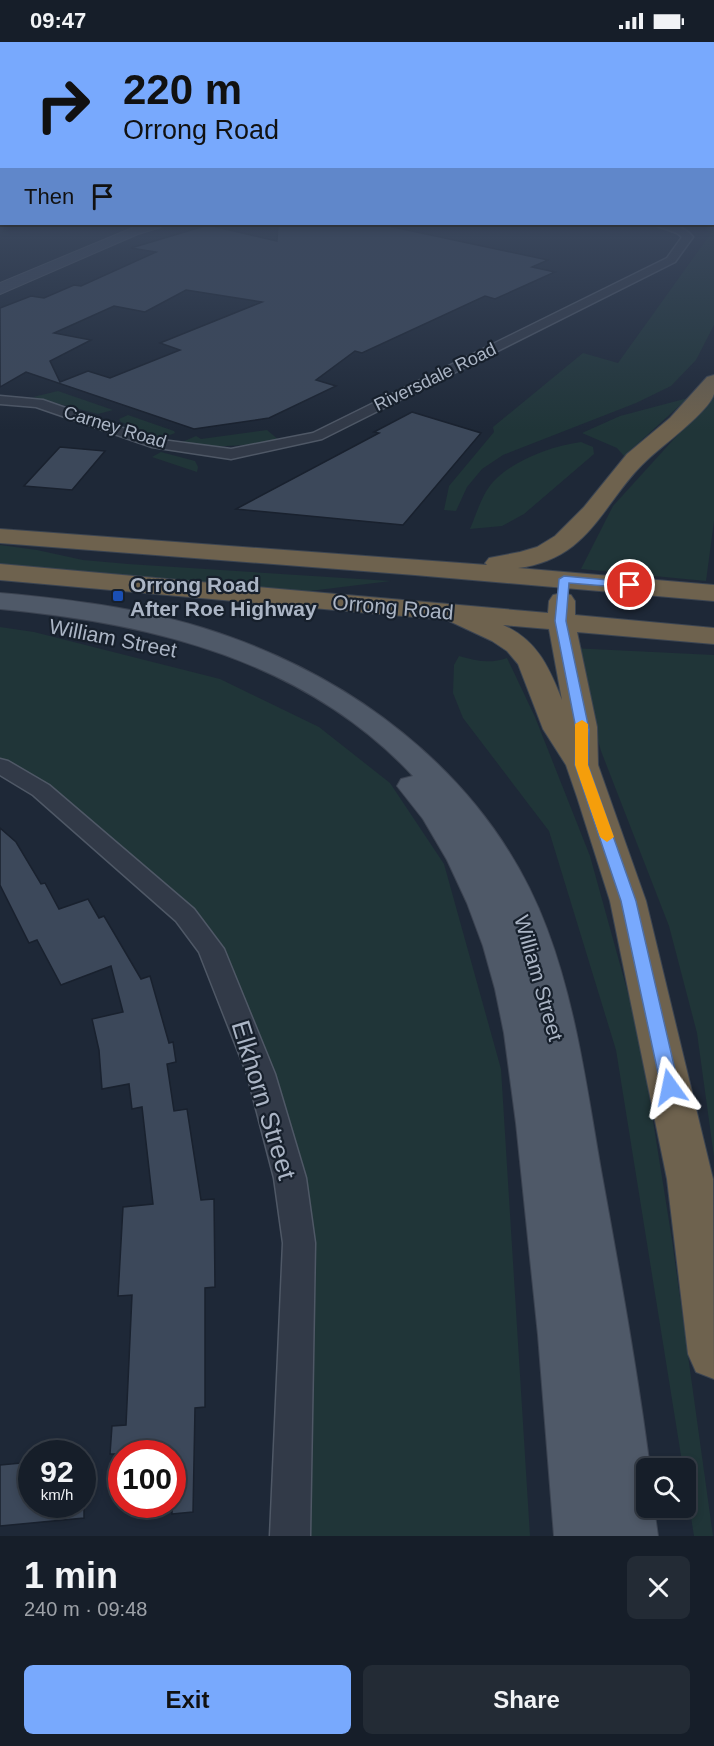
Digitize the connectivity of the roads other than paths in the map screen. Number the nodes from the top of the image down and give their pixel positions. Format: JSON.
{"nodes":[{"id":1,"x":609,"y":291,"type":"edge"},
{"id":2,"x":714,"y":381,"type":"edge"},
{"id":3,"x":0,"y":400,"type":"edge"},
{"id":4,"x":231,"y":454,"type":"joint"},
{"id":5,"x":574,"y":534,"type":"junction"},
{"id":6,"x":0,"y":536,"type":"edge"},
{"id":7,"x":415,"y":567,"type":"junction"},
{"id":8,"x":0,"y":572,"type":"edge"},
{"id":9,"x":564,"y":579,"type":"junction"},
{"id":10,"x":714,"y":593,"type":"edge"},
{"id":11,"x":0,"y":600,"type":"edge"},
{"id":12,"x":452,"y":612,"type":"junction"},
{"id":13,"x":0,"y":619,"type":"edge"},
{"id":14,"x":561,"y":621,"type":"junction"},
{"id":15,"x":714,"y":636,"type":"edge"},
{"id":16,"x":582,"y":765,"type":"junction"},
{"id":17,"x":0,"y":766,"type":"edge"},
{"id":18,"x":714,"y":1354,"type":"edge"},
{"id":19,"x":290,"y":1536,"type":"edge"},
{"id":20,"x":583,"y":1536,"type":"edge"},
{"id":21,"x":629,"y":1536,"type":"edge"}],
"edges":[{"from":1,"to":4,"type":"street","name":"Riversdale Road"},
{"from":2,"to":5,"type":"highway"},
{"from":3,"to":4,"type":"street","name":"Carney Road"},
{"from":5,"to":7,"type":"highway"},
{"from":5,"to":9,"type":"highway"},
{"from":6,"to":7,"type":"highway","name":"Orrong Road"},
{"from":7,"to":9,"type":"highway","name":"Orrong Road"},
{"from":8,"to":12,"type":"highway","name":"Orrong Road"},
{"from":9,"to":10,"type":"highway","name":"Orrong Road"},
{"from":9,"to":14,"type":"highway"},
{"from":11,"to":21,"type":"main road","name":"William Street"},
{"from":12,"to":14,"type":"highway","name":"Orrong Road"},
{"from":12,"to":16,"type":"highway"},
{"from":13,"to":20,"type":"main road","name":"William Street"},
{"from":14,"to":15,"type":"highway","name":"Orrong Road"},
{"from":14,"to":16,"type":"highway"},
{"from":16,"to":18,"type":"highway"},
{"from":17,"to":19,"type":"street","name":"Elkhorn Street"}]}
